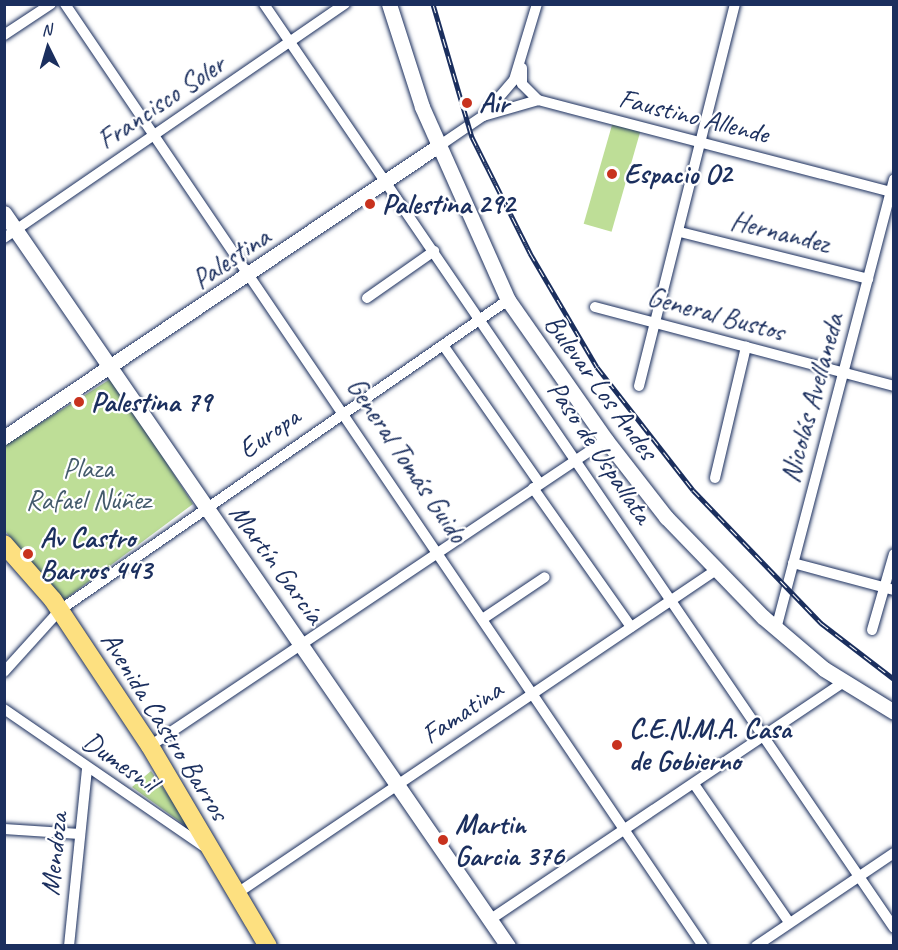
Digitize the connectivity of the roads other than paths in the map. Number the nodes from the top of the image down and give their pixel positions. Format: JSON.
{"nodes":[{"id":1,"x":51,"y":4,"type":"edge"},
{"id":2,"x":65,"y":4,"type":"edge"},
{"id":3,"x":264,"y":4,"type":"edge"},
{"id":4,"x":345,"y":4,"type":"edge"},
{"id":5,"x":388,"y":4,"type":"edge"},
{"id":6,"x":537,"y":4,"type":"edge"},
{"id":7,"x":735,"y":4,"type":"edge"},
{"id":8,"x":4,"y":35,"type":"edge"},
{"id":9,"x":290,"y":42,"type":"junction"},
{"id":10,"x":522,"y":59,"type":"junction"},
{"id":11,"x":538,"y":100,"type":"junction"},
{"id":12,"x":483,"y":116,"type":"junction"},
{"id":13,"x":155,"y":136,"type":"junction"},
{"id":14,"x":701,"y":142,"type":"junction"},
{"id":15,"x":439,"y":146,"type":"junction"},
{"id":16,"x":894,"y":179,"type":"edge"},
{"id":17,"x":387,"y":182,"type":"junction"},
{"id":18,"x":892,"y":192,"type":"edge"},
{"id":19,"x":4,"y":213,"type":"edge"},
{"id":20,"x":680,"y":232,"type":"junction"},
{"id":21,"x":10,"y":234,"type":"edge"},
{"id":22,"x":434,"y":251,"type":"junction"},
{"id":23,"x":251,"y":275,"type":"junction"},
{"id":24,"x":868,"y":279,"type":"junction"},
{"id":25,"x":367,"y":298,"type":"dead end"},
{"id":26,"x":508,"y":300,"type":"junction"},
{"id":27,"x":596,"y":307,"type":"dead end"},
{"id":28,"x":481,"y":318,"type":"junction"},
{"id":29,"x":655,"y":323,"type":"junction"},
{"id":30,"x":443,"y":345,"type":"junction"},
{"id":31,"x":746,"y":346,"type":"junction"},
{"id":32,"x":111,"y":367,"type":"junction"},
{"id":33,"x":844,"y":373,"type":"junction"},
{"id":34,"x":639,"y":386,"type":"dead end"},
{"id":35,"x":894,"y":386,"type":"edge"},
{"id":36,"x":345,"y":410,"type":"junction"},
{"id":37,"x":4,"y":438,"type":"edge"},
{"id":38,"x":606,"y":440,"type":"junction"},
{"id":39,"x":576,"y":459,"type":"junction"},
{"id":40,"x":715,"y":478,"type":"dead end"},
{"id":41,"x":537,"y":486,"type":"junction"},
{"id":42,"x":205,"y":507,"type":"junction"},
{"id":43,"x":4,"y":544,"type":"edge"},
{"id":44,"x":439,"y":551,"type":"junction"},
{"id":45,"x":894,"y":554,"type":"edge"},
{"id":46,"x":793,"y":563,"type":"junction"},
{"id":47,"x":716,"y":570,"type":"junction"},
{"id":48,"x":545,"y":577,"type":"dead end"},
{"id":49,"x":889,"y":588,"type":"edge"},
{"id":50,"x":672,"y":599,"type":"junction"},
{"id":51,"x":60,"y":610,"type":"junction"},
{"id":52,"x":484,"y":618,"type":"junction"},
{"id":53,"x":631,"y":627,"type":"junction"},
{"id":54,"x":776,"y":629,"type":"junction"},
{"id":55,"x":872,"y":630,"type":"dead end"},
{"id":56,"x":302,"y":641,"type":"junction"},
{"id":57,"x":4,"y":672,"type":"edge"},
{"id":58,"x":844,"y":682,"type":"junction"},
{"id":59,"x":535,"y":692,"type":"junction"},
{"id":60,"x":4,"y":709,"type":"edge"},
{"id":61,"x":894,"y":712,"type":"edge"},
{"id":62,"x":765,"y":735,"type":"junction"},
{"id":63,"x":150,"y":746,"type":"junction"},
{"id":64,"x":87,"y":768,"type":"junction"},
{"id":65,"x":399,"y":784,"type":"junction"},
{"id":66,"x":694,"y":784,"type":"junction"},
{"id":67,"x":4,"y":829,"type":"edge"},
{"id":68,"x":626,"y":829,"type":"junction"},
{"id":69,"x":80,"y":834,"type":"junction"},
{"id":70,"x":211,"y":851,"type":"junction"},
{"id":71,"x":894,"y":853,"type":"edge"},
{"id":72,"x":859,"y":876,"type":"junction"},
{"id":73,"x":236,"y":894,"type":"junction"},
{"id":74,"x":491,"y":919,"type":"junction"},
{"id":75,"x":789,"y":922,"type":"junction"},
{"id":76,"x":894,"y":928,"type":"edge"},
{"id":77,"x":69,"y":945,"type":"edge"},
{"id":78,"x":268,"y":945,"type":"edge"},
{"id":79,"x":508,"y":945,"type":"edge"},
{"id":80,"x":703,"y":945,"type":"edge"},
{"id":81,"x":756,"y":945,"type":"edge"}],
"edges":[{"from":1,"to":8,"type":"street"},
{"from":2,"to":13,"type":"street","name":"General Tomás Guido"},
{"from":3,"to":9,"type":"street","name":"Paso de Uspallata"},
{"from":4,"to":9,"type":"street","name":"Francisco Soler"},
{"from":5,"to":15,"type":"main road","name":"Bulevar Los Andes"},
{"from":6,"to":10,"type":"street"},
{"from":7,"to":14,"type":"street"},
{"from":9,"to":13,"type":"street","name":"Francisco Soler"},
{"from":9,"to":17,"type":"street","name":"Paso de Uspallata"},
{"from":10,"to":11,"type":"street"},
{"from":10,"to":12,"type":"street"},
{"from":11,"to":12,"type":"street"},
{"from":11,"to":14,"type":"street","name":"Faustino Allende"},
{"from":12,"to":15,"type":"street","name":"Palestina"},
{"from":13,"to":21,"type":"street","name":"Francisco Soler"},
{"from":13,"to":23,"type":"street","name":"General Tomás Guido"},
{"from":14,"to":18,"type":"street","name":"Faustino Allende"},
{"from":14,"to":20,"type":"street"},
{"from":15,"to":17,"type":"street","name":"Palestina"},
{"from":15,"to":26,"type":"main road","name":"Bulevar Los Andes"},
{"from":16,"to":18,"type":"street","name":"Nicolás Avellaneda"},
{"from":17,"to":22,"type":"street","name":"Paso de Uspallata"},
{"from":17,"to":23,"type":"street","name":"Palestina"},
{"from":18,"to":24,"type":"street","name":"Nicolás Avellaneda"},
{"from":19,"to":21,"type":"main road","name":"Martín García"},
{"from":20,"to":24,"type":"street","name":"Hernandez"},
{"from":20,"to":29,"type":"street"},
{"from":21,"to":32,"type":"main road","name":"Martín García"},
{"from":22,"to":25,"type":"street"},
{"from":22,"to":28,"type":"street","name":"Paso de Uspallata"},
{"from":23,"to":32,"type":"street","name":"Palestina"},
{"from":23,"to":36,"type":"street","name":"General Tomás Guido"},
{"from":24,"to":33,"type":"street","name":"Nicolás Avellaneda"},
{"from":26,"to":28,"type":"street","name":"Europa"},
{"from":26,"to":38,"type":"main road","name":"Bulevar Los Andes"},
{"from":27,"to":29,"type":"street","name":"General Bustos"},
{"from":28,"to":30,"type":"street","name":"Europa"},
{"from":28,"to":39,"type":"street","name":"Paso de Uspallata"},
{"from":29,"to":31,"type":"street","name":"General Bustos"},
{"from":29,"to":34,"type":"street"},
{"from":30,"to":36,"type":"street","name":"Europa"},
{"from":30,"to":41,"type":"street"},
{"from":31,"to":33,"type":"street","name":"General Bustos"},
{"from":31,"to":40,"type":"street"},
{"from":32,"to":37,"type":"street","name":"Palestina"},
{"from":32,"to":42,"type":"main road","name":"Martín García"},
{"from":33,"to":35,"type":"street","name":"General Bustos"},
{"from":33,"to":46,"type":"street","name":"Nicolás Avellaneda"},
{"from":36,"to":42,"type":"street","name":"Europa"},
{"from":36,"to":44,"type":"street","name":"General Tomás Guido"},
{"from":38,"to":39,"type":"street"},
{"from":38,"to":47,"type":"main road","name":"Bulevar Los Andes"},
{"from":39,"to":41,"type":"street"},
{"from":39,"to":50,"type":"street","name":"Paso de Uspallata"},
{"from":41,"to":44,"type":"street"},
{"from":41,"to":53,"type":"street"},
{"from":42,"to":51,"type":"street","name":"Europa"},
{"from":42,"to":56,"type":"main road","name":"Martín García"},
{"from":43,"to":51,"type":"main road","name":"Avenida Castro Barros"},
{"from":44,"to":52,"type":"street","name":"General Tomás Guido"},
{"from":44,"to":56,"type":"street"},
{"from":45,"to":49,"type":"street"},
{"from":46,"to":49,"type":"street"},
{"from":46,"to":54,"type":"street","name":"Nicolás Avellaneda"},
{"from":47,"to":50,"type":"street","name":"Famatina"},
{"from":47,"to":54,"type":"main road","name":"Bulevar Los Andes"},
{"from":48,"to":52,"type":"street"},
{"from":49,"to":55,"type":"street"},
{"from":50,"to":53,"type":"street","name":"Famatina"},
{"from":50,"to":62,"type":"street","name":"Paso de Uspallata"},
{"from":51,"to":57,"type":"street","name":"Europa"},
{"from":51,"to":63,"type":"main road","name":"Avenida Castro Barros"},
{"from":52,"to":59,"type":"street","name":"General Tomás Guido"},
{"from":53,"to":59,"type":"street","name":"Famatina"},
{"from":54,"to":58,"type":"main road","name":"Bulevar Los Andes"},
{"from":56,"to":63,"type":"street"},
{"from":56,"to":65,"type":"main road","name":"Martín García"},
{"from":58,"to":61,"type":"main road","name":"Bulevar Los Andes"},
{"from":58,"to":62,"type":"street"},
{"from":59,"to":65,"type":"street","name":"Famatina"},
{"from":59,"to":68,"type":"street","name":"General Tomás Guido"},
{"from":60,"to":64,"type":"street","name":"Dumesnil"},
{"from":62,"to":66,"type":"street"},
{"from":62,"to":72,"type":"street","name":"Paso de Uspallata"},
{"from":63,"to":70,"type":"main road","name":"Avenida Castro Barros"},
{"from":64,"to":69,"type":"street","name":"Mendoza"},
{"from":64,"to":70,"type":"street","name":"Dumesnil"},
{"from":65,"to":73,"type":"street","name":"Famatina"},
{"from":65,"to":74,"type":"main road","name":"Martín García"},
{"from":66,"to":68,"type":"street"},
{"from":66,"to":75,"type":"street"},
{"from":67,"to":69,"type":"street"},
{"from":68,"to":74,"type":"street"},
{"from":68,"to":80,"type":"street","name":"General Tomás Guido"},
{"from":69,"to":77,"type":"street","name":"Mendoza"},
{"from":70,"to":73,"type":"main road","name":"Avenida Castro Barros"},
{"from":71,"to":72,"type":"street"},
{"from":72,"to":75,"type":"street"},
{"from":72,"to":76,"type":"street","name":"Paso de Uspallata"},
{"from":73,"to":78,"type":"main road","name":"Avenida Castro Barros"},
{"from":74,"to":79,"type":"main road","name":"Martín García"},
{"from":75,"to":81,"type":"street"}]}
